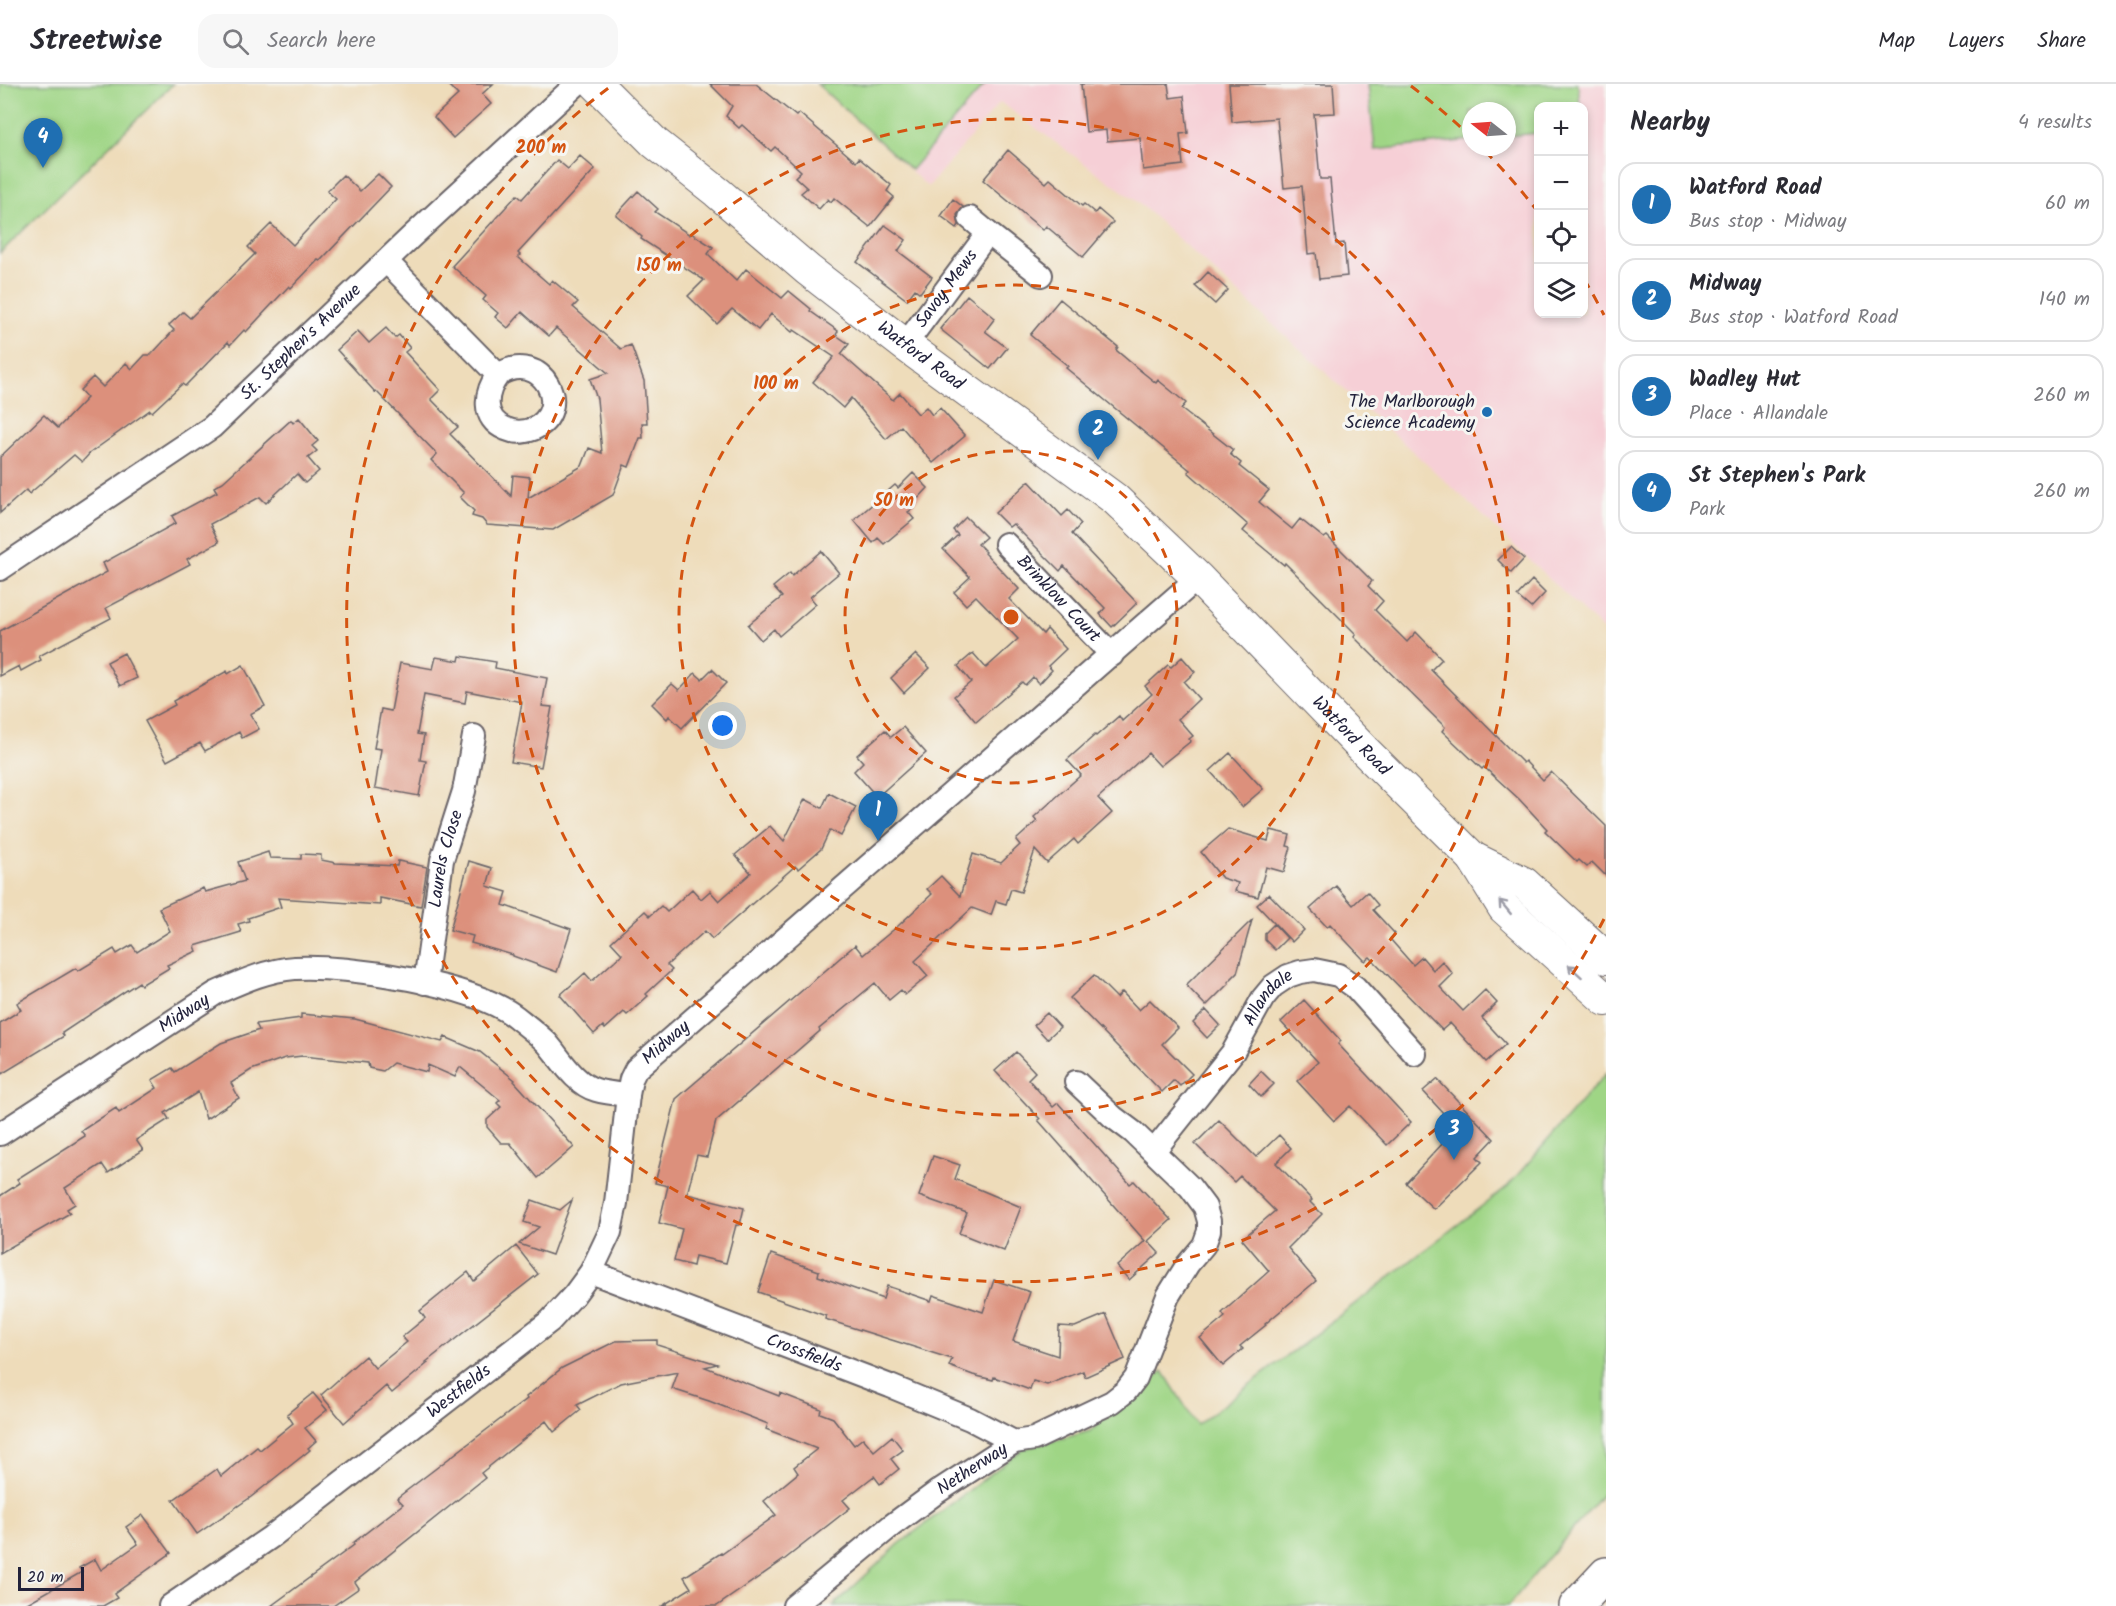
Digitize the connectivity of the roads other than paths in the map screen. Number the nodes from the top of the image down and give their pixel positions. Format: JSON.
{"nodes":[{"id":1,"x":577,"y":84,"type":"edge"},
{"id":2,"x":596,"y":84,"type":"edge"},
{"id":3,"x":970,"y":218,"type":"dead end"},
{"id":4,"x":988,"y":232,"type":"junction"},
{"id":5,"x":387,"y":262,"type":"junction"},
{"id":6,"x":1041,"y":275,"type":"dead end"},
{"id":7,"x":905,"y":345,"type":"junction"},
{"id":8,"x":498,"y":375,"type":"dead end"},
{"id":9,"x":1006,"y":544,"type":"dead end"},
{"id":10,"x":0,"y":569,"type":"edge"},
{"id":11,"x":1198,"y":578,"type":"junction"},
{"id":12,"x":1112,"y":655,"type":"junction"},
{"id":13,"x":474,"y":736,"type":"dead end"},
{"id":14,"x":1473,"y":858,"type":"junction"},
{"id":15,"x":1606,"y":958,"type":"edge"},
{"id":16,"x":425,"y":983,"type":"junction"},
{"id":17,"x":1604,"y":996,"type":"edge"},
{"id":18,"x":1415,"y":1054,"type":"dead end"},
{"id":19,"x":1076,"y":1082,"type":"dead end"},
{"id":20,"x":628,"y":1095,"type":"junction"},
{"id":21,"x":0,"y":1134,"type":"edge"},
{"id":22,"x":1154,"y":1151,"type":"junction"},
{"id":23,"x":591,"y":1272,"type":"junction"},
{"id":24,"x":1014,"y":1442,"type":"junction"},
{"id":25,"x":1606,"y":1574,"type":"edge"},
{"id":26,"x":170,"y":1606,"type":"edge"},
{"id":27,"x":794,"y":1606,"type":"edge"},
{"id":28,"x":1576,"y":1606,"type":"edge"}],
"edges":[{"from":1,"to":5,"type":"street","name":"St. Stephen's Avenue"},
{"from":2,"to":7,"type":"main road","name":"Watford Road"},
{"from":3,"to":4,"type":"street","name":"Savoy Mews"},
{"from":4,"to":6,"type":"street","name":"Savoy Mews"},
{"from":4,"to":7,"type":"street","name":"Savoy Mews"},
{"from":5,"to":8,"type":"street"},
{"from":5,"to":10,"type":"street","name":"St. Stephen's Avenue"},
{"from":7,"to":11,"type":"main road","name":"Watford Road"},
{"from":9,"to":12,"type":"street","name":"Brinklow Court"},
{"from":11,"to":12,"type":"street","name":"Midway"},
{"from":11,"to":14,"type":"main road","name":"Watford Road"},
{"from":12,"to":20,"type":"street","name":"Midway"},
{"from":13,"to":16,"type":"street","name":"Laurels Close"},
{"from":14,"to":15,"type":"main road","name":"Watford Road"},
{"from":17,"to":14,"type":"main road","name":"Watford Road","one_way":true},
{"from":16,"to":20,"type":"street","name":"Midway"},
{"from":16,"to":21,"type":"street","name":"Midway"},
{"from":18,"to":22,"type":"street","name":"Allandale"},
{"from":19,"to":22,"type":"street"},
{"from":20,"to":23,"type":"street","name":"Westfields"},
{"from":22,"to":24,"type":"street","name":"Netherway"},
{"from":23,"to":24,"type":"street","name":"Crossfields"},
{"from":23,"to":26,"type":"street","name":"Westfields"},
{"from":24,"to":27,"type":"street","name":"Netherway"},
{"from":25,"to":28,"type":"highway"}]}
